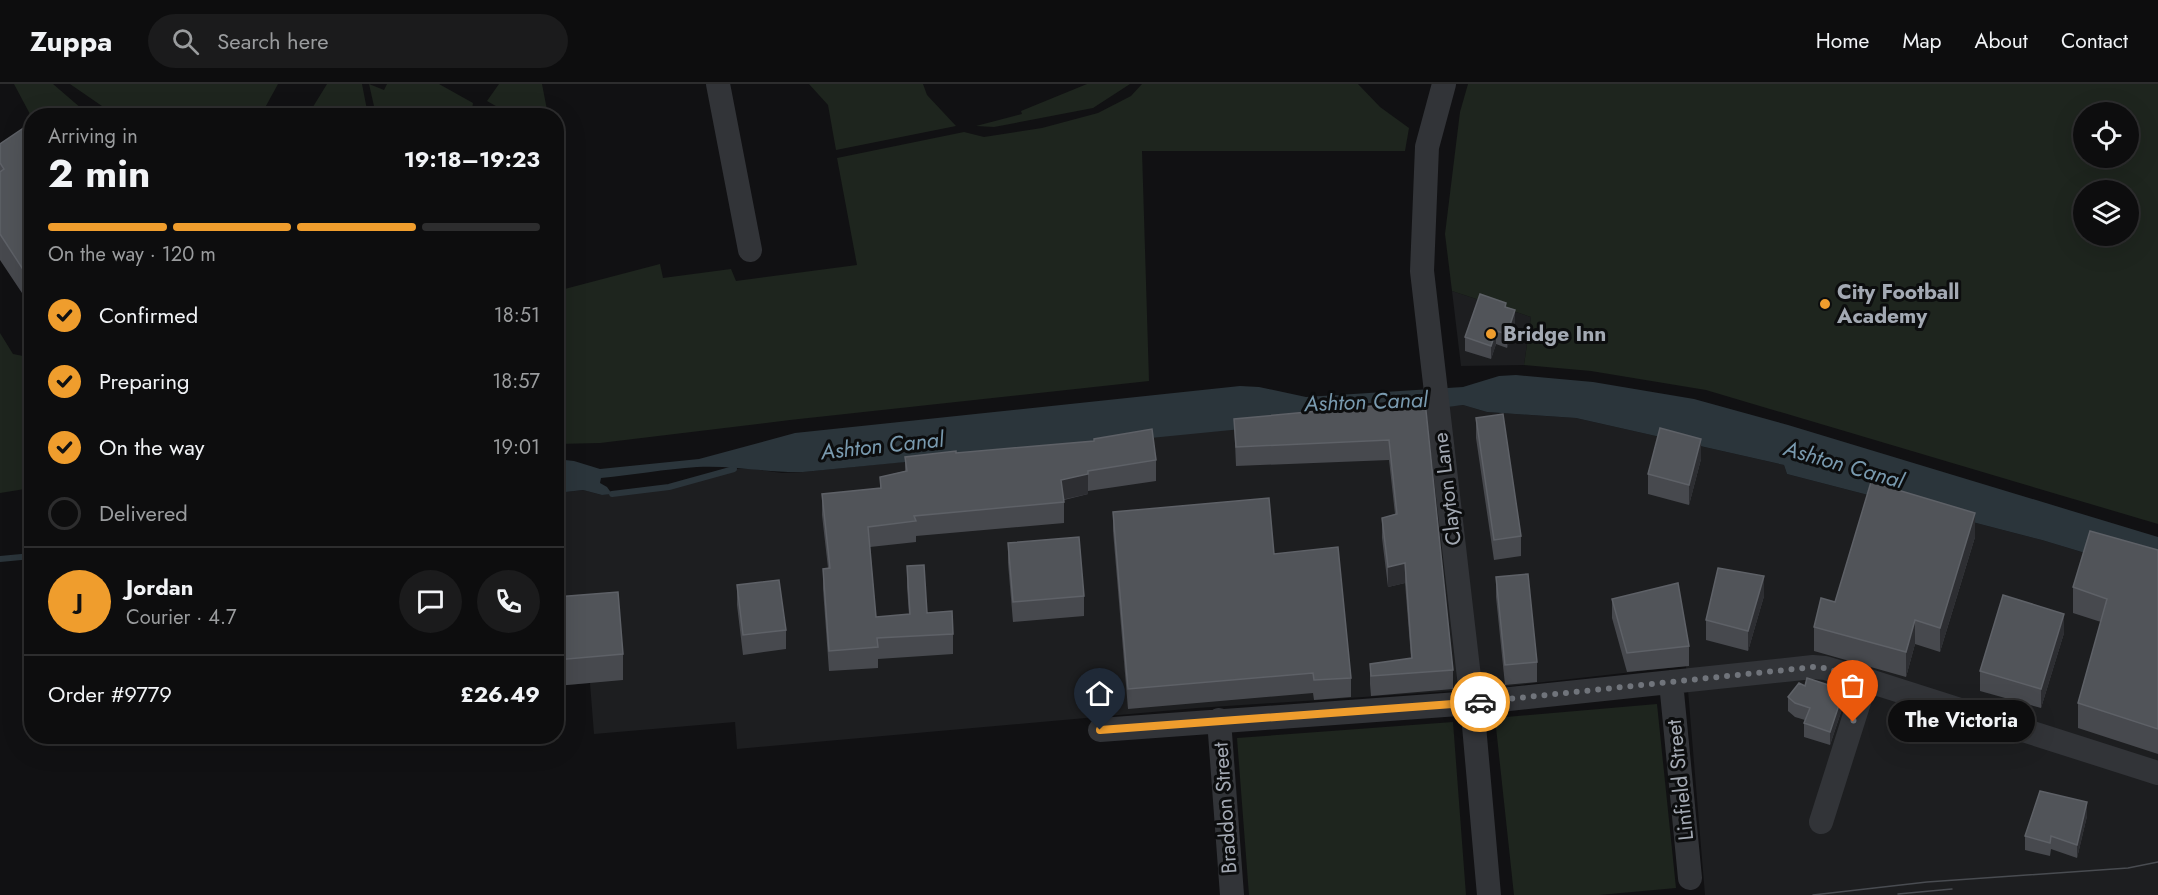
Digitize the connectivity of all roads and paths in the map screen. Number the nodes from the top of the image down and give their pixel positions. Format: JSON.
{"nodes":[{"id":1,"x":718,"y":84,"type":"edge"},
{"id":2,"x":1444,"y":84,"type":"edge"},
{"id":3,"x":750,"y":250,"type":"dead end"},
{"id":4,"x":1866,"y":680,"type":"junction"},
{"id":5,"x":1671,"y":682,"type":"junction"},
{"id":6,"x":1472,"y":702,"type":"junction"},
{"id":7,"x":1219,"y":720,"type":"junction"},
{"id":8,"x":1100,"y":730,"type":"dead end"},
{"id":9,"x":2158,"y":773,"type":"edge"},
{"id":10,"x":1821,"y":822,"type":"dead end"},
{"id":11,"x":1690,"y":878,"type":"dead end"},
{"id":12,"x":1232,"y":895,"type":"edge"},
{"id":13,"x":1489,"y":895,"type":"edge"}],
"edges":[{"from":1,"to":3,"type":"street"},
{"from":2,"to":6,"type":"street","name":"Clayton Lane"},
{"from":4,"to":5,"type":"street"},
{"from":4,"to":9,"type":"street"},
{"from":4,"to":10,"type":"street"},
{"from":5,"to":6,"type":"street"},
{"from":5,"to":11,"type":"street","name":"Linfield Street"},
{"from":6,"to":7,"type":"street"},
{"from":6,"to":13,"type":"street","name":"Clayton Lane"},
{"from":7,"to":8,"type":"street"},
{"from":7,"to":12,"type":"street","name":"Braddon Street"}]}
